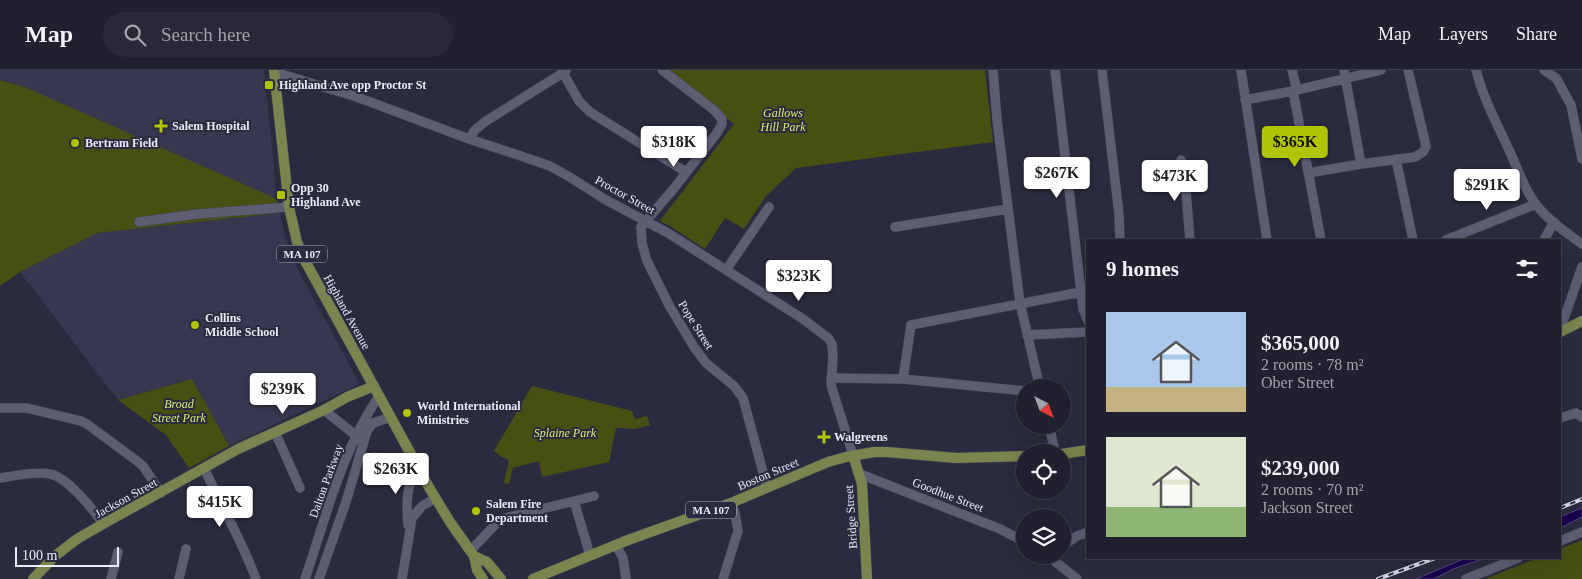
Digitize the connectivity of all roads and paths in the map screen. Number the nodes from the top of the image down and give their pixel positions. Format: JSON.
{"nodes":[{"id":1,"x":662,"y":70,"type":"edge"},
{"id":2,"x":993,"y":70,"type":"edge"},
{"id":3,"x":1055,"y":70,"type":"edge"},
{"id":4,"x":1102,"y":70,"type":"edge"},
{"id":5,"x":1240,"y":70,"type":"edge"},
{"id":6,"x":1292,"y":70,"type":"edge"},
{"id":7,"x":1381,"y":70,"type":"edge"},
{"id":8,"x":1408,"y":70,"type":"edge"},
{"id":9,"x":1476,"y":70,"type":"edge"},
{"id":10,"x":1544,"y":70,"type":"edge"},
{"id":11,"x":274,"y":71,"type":"edge"},
{"id":12,"x":565,"y":71,"type":"edge"},
{"id":13,"x":1345,"y":74,"type":"edge"},
{"id":14,"x":1559,"y":74,"type":"edge"},
{"id":15,"x":1294,"y":91,"type":"junction"},
{"id":16,"x":1245,"y":100,"type":"junction"},
{"id":17,"x":469,"y":139,"type":"junction"},
{"id":18,"x":1582,"y":159,"type":"edge"},
{"id":19,"x":1182,"y":160,"type":"dead end"},
{"id":20,"x":1396,"y":160,"type":"junction"},
{"id":21,"x":1361,"y":164,"type":"junction"},
{"id":22,"x":686,"y":172,"type":"junction"},
{"id":23,"x":1308,"y":173,"type":"junction"},
{"id":24,"x":1536,"y":204,"type":"junction"},
{"id":25,"x":289,"y":207,"type":"junction"},
{"id":26,"x":769,"y":207,"type":"dead end"},
{"id":27,"x":1008,"y":210,"type":"junction"},
{"id":28,"x":139,"y":222,"type":"dead end"},
{"id":29,"x":645,"y":222,"type":"junction"},
{"id":30,"x":1554,"y":222,"type":"junction"},
{"id":31,"x":895,"y":227,"type":"dead end"},
{"id":32,"x":1120,"y":239,"type":"edge"},
{"id":33,"x":1190,"y":239,"type":"edge"},
{"id":34,"x":1267,"y":239,"type":"edge"},
{"id":35,"x":1321,"y":239,"type":"edge"},
{"id":36,"x":1413,"y":239,"type":"edge"},
{"id":37,"x":1448,"y":239,"type":"edge"},
{"id":38,"x":1545,"y":239,"type":"edge"},
{"id":39,"x":1582,"y":244,"type":"edge"},
{"id":40,"x":1582,"y":267,"type":"edge"},
{"id":41,"x":726,"y":270,"type":"junction"},
{"id":42,"x":1081,"y":292,"type":"junction"},
{"id":43,"x":1020,"y":303,"type":"junction"},
{"id":44,"x":1086,"y":315,"type":"edge"},
{"id":45,"x":1582,"y":321,"type":"edge"},
{"id":46,"x":1561,"y":328,"type":"edge"},
{"id":47,"x":1561,"y":331,"type":"edge"},
{"id":48,"x":1086,"y":332,"type":"edge"},
{"id":49,"x":1028,"y":335,"type":"junction"},
{"id":50,"x":831,"y":378,"type":"junction"},
{"id":51,"x":903,"y":379,"type":"junction"},
{"id":52,"x":1038,"y":379,"type":"edge"},
{"id":53,"x":1016,"y":390,"type":"edge"},
{"id":54,"x":376,"y":391,"type":"junction"},
{"id":55,"x":0,"y":408,"type":"edge"},
{"id":56,"x":324,"y":410,"type":"junction"},
{"id":57,"x":391,"y":417,"type":"junction"},
{"id":58,"x":1582,"y":417,"type":"edge"},
{"id":59,"x":1561,"y":418,"type":"edge"},
{"id":60,"x":275,"y":432,"type":"junction"},
{"id":61,"x":356,"y":435,"type":"junction"},
{"id":62,"x":363,"y":442,"type":"junction"},
{"id":63,"x":1086,"y":450,"type":"edge"},
{"id":64,"x":1071,"y":453,"type":"edge"},
{"id":65,"x":853,"y":455,"type":"junction"},
{"id":66,"x":1016,"y":456,"type":"edge"},
{"id":67,"x":375,"y":457,"type":"dead end"},
{"id":68,"x":418,"y":467,"type":"junction"},
{"id":69,"x":204,"y":468,"type":"junction"},
{"id":70,"x":860,"y":474,"type":"junction"},
{"id":71,"x":0,"y":478,"type":"edge"},
{"id":72,"x":409,"y":482,"type":"junction"},
{"id":73,"x":767,"y":487,"type":"junction"},
{"id":74,"x":300,"y":488,"type":"dead end"},
{"id":75,"x":161,"y":493,"type":"junction"},
{"id":76,"x":594,"y":496,"type":"dead end"},
{"id":77,"x":436,"y":498,"type":"junction"},
{"id":78,"x":574,"y":501,"type":"junction"},
{"id":79,"x":731,"y":503,"type":"junction"},
{"id":80,"x":103,"y":524,"type":"junction"},
{"id":81,"x":409,"y":530,"type":"junction"},
{"id":82,"x":1582,"y":532,"type":"edge"},
{"id":83,"x":1086,"y":533,"type":"edge"},
{"id":84,"x":1016,"y":537,"type":"edge"},
{"id":85,"x":1071,"y":540,"type":"edge"},
{"id":86,"x":1561,"y":541,"type":"edge"},
{"id":87,"x":616,"y":545,"type":"junction"},
{"id":88,"x":186,"y":550,"type":"dead end"},
{"id":89,"x":118,"y":552,"type":"dead end"},
{"id":90,"x":472,"y":553,"type":"junction"},
{"id":91,"x":590,"y":555,"type":"junction"},
{"id":92,"x":1516,"y":559,"type":"edge"},
{"id":93,"x":1059,"y":564,"type":"edge"},
{"id":94,"x":34,"y":579,"type":"edge"},
{"id":95,"x":111,"y":579,"type":"edge"},
{"id":96,"x":180,"y":579,"type":"edge"},
{"id":97,"x":256,"y":579,"type":"edge"},
{"id":98,"x":305,"y":579,"type":"edge"},
{"id":99,"x":319,"y":579,"type":"edge"},
{"id":100,"x":402,"y":579,"type":"edge"},
{"id":101,"x":483,"y":579,"type":"edge"},
{"id":102,"x":501,"y":579,"type":"edge"},
{"id":103,"x":532,"y":579,"type":"edge"},
{"id":104,"x":626,"y":579,"type":"edge"},
{"id":105,"x":723,"y":579,"type":"edge"},
{"id":106,"x":867,"y":579,"type":"edge"},
{"id":107,"x":1076,"y":579,"type":"edge"},
{"id":108,"x":1466,"y":579,"type":"edge"}],
"edges":[{"from":1,"to":22,"type":"street"},
{"from":2,"to":27,"type":"street"},
{"from":3,"to":42,"type":"street"},
{"from":4,"to":32,"type":"street"},
{"from":5,"to":16,"type":"street"},
{"from":6,"to":15,"type":"street"},
{"from":7,"to":13,"type":"street"},
{"from":8,"to":20,"type":"street"},
{"from":9,"to":24,"type":"street"},
{"from":10,"to":14,"type":"street"},
{"from":11,"to":17,"type":"street","name":"Proctor Street"},
{"from":11,"to":25,"type":"main road","name":"Highland Avenue","number":"MA 107"},
{"from":12,"to":17,"type":"street"},
{"from":12,"to":22,"type":"street"},
{"from":13,"to":15,"type":"street"},
{"from":13,"to":21,"type":"street"},
{"from":14,"to":18,"type":"street"},
{"from":15,"to":16,"type":"street"},
{"from":15,"to":23,"type":"street"},
{"from":16,"to":34,"type":"street"},
{"from":17,"to":29,"type":"street","name":"Proctor Street"},
{"from":19,"to":33,"type":"street"},
{"from":20,"to":21,"type":"street"},
{"from":20,"to":36,"type":"street"},
{"from":21,"to":23,"type":"street"},
{"from":22,"to":29,"type":"street"},
{"from":23,"to":35,"type":"street"},
{"from":24,"to":30,"type":"street"},
{"from":24,"to":37,"type":"street"},
{"from":25,"to":28,"type":"street"},
{"from":25,"to":54,"type":"main road","name":"Highland Avenue","number":"MA 107"},
{"from":26,"to":41,"type":"street"},
{"from":27,"to":31,"type":"street"},
{"from":27,"to":43,"type":"street"},
{"from":29,"to":41,"type":"street","name":"Proctor Street"},
{"from":29,"to":73,"type":"street","name":"Pope Street"},
{"from":30,"to":38,"type":"street"},
{"from":30,"to":39,"type":"street"},
{"from":40,"to":46,"type":"street"},
{"from":41,"to":50,"type":"street","name":"Proctor Street"},
{"from":42,"to":43,"type":"street"},
{"from":42,"to":44,"type":"street"},
{"from":43,"to":49,"type":"street"},
{"from":43,"to":51,"type":"street"},
{"from":45,"to":47,"type":"main road"},
{"from":48,"to":49,"type":"street"},
{"from":49,"to":52,"type":"street"},
{"from":50,"to":51,"type":"street"},
{"from":50,"to":65,"type":"street","name":"Proctor Street"},
{"from":51,"to":53,"type":"street"},
{"from":54,"to":56,"type":"main road","name":"Jackson Street"},
{"from":54,"to":57,"type":"main road","name":"Highland Avenue","number":"MA 107"},
{"from":54,"to":61,"type":"street","name":"Dalton Parkway"},
{"from":55,"to":75,"type":"street"},
{"from":56,"to":60,"type":"main road","name":"Jackson Street"},
{"from":56,"to":61,"type":"street"},
{"from":57,"to":62,"type":"street","name":"Dalton Parkway"},
{"from":57,"to":68,"type":"main road","name":"Highland Avenue","number":"MA 107"},
{"from":58,"to":59,"type":"street"},
{"from":60,"to":69,"type":"main road","name":"Jackson Street"},
{"from":60,"to":74,"type":"street"},
{"from":61,"to":62,"type":"street"},
{"from":61,"to":98,"type":"street","name":"Dalton Parkway"},
{"from":62,"to":99,"type":"street","name":"Dalton Parkway"},
{"from":63,"to":64,"type":"main road"},
{"from":65,"to":66,"type":"main road","name":"Boston Street"},
{"from":65,"to":70,"type":"main road","name":"Bridge Street"},
{"from":65,"to":73,"type":"main road","name":"Boston Street","number":"MA 107"},
{"from":67,"to":72,"type":"street"},
{"from":68,"to":72,"type":"street"},
{"from":68,"to":77,"type":"main road","number":"MA 107"},
{"from":69,"to":75,"type":"main road","name":"Jackson Street"},
{"from":69,"to":97,"type":"street"},
{"from":70,"to":84,"type":"street","name":"Goodhue Street"},
{"from":70,"to":106,"type":"main road","name":"Bridge Street"},
{"from":71,"to":80,"type":"street"},
{"from":72,"to":81,"type":"street"},
{"from":73,"to":79,"type":"main road","name":"Boston Street","number":"MA 107"},
{"from":75,"to":80,"type":"main road","name":"Jackson Street"},
{"from":76,"to":78,"type":"street"},
{"from":77,"to":81,"type":"street"},
{"from":77,"to":90,"type":"main road","number":"MA 107"},
{"from":78,"to":90,"type":"street"},
{"from":78,"to":91,"type":"street"},
{"from":79,"to":87,"type":"main road","name":"Boston Street","number":"MA 107"},
{"from":79,"to":105,"type":"street"},
{"from":80,"to":94,"type":"main road","name":"Jackson Street"},
{"from":81,"to":100,"type":"street"},
{"from":82,"to":86,"type":"street"},
{"from":83,"to":85,"type":"street"},
{"from":87,"to":91,"type":"main road","name":"Boston Street","number":"MA 107"},
{"from":87,"to":104,"type":"street"},
{"from":88,"to":96,"type":"street"},
{"from":89,"to":95,"type":"street"},
{"from":90,"to":101,"type":"main road","number":"MA 107"},
{"from":90,"to":102,"type":"main road","number":"MA 107"},
{"from":91,"to":103,"type":"main road","name":"Boston Street","number":"MA 107"},
{"from":92,"to":108,"type":"street"},
{"from":93,"to":107,"type":"street"}]}
